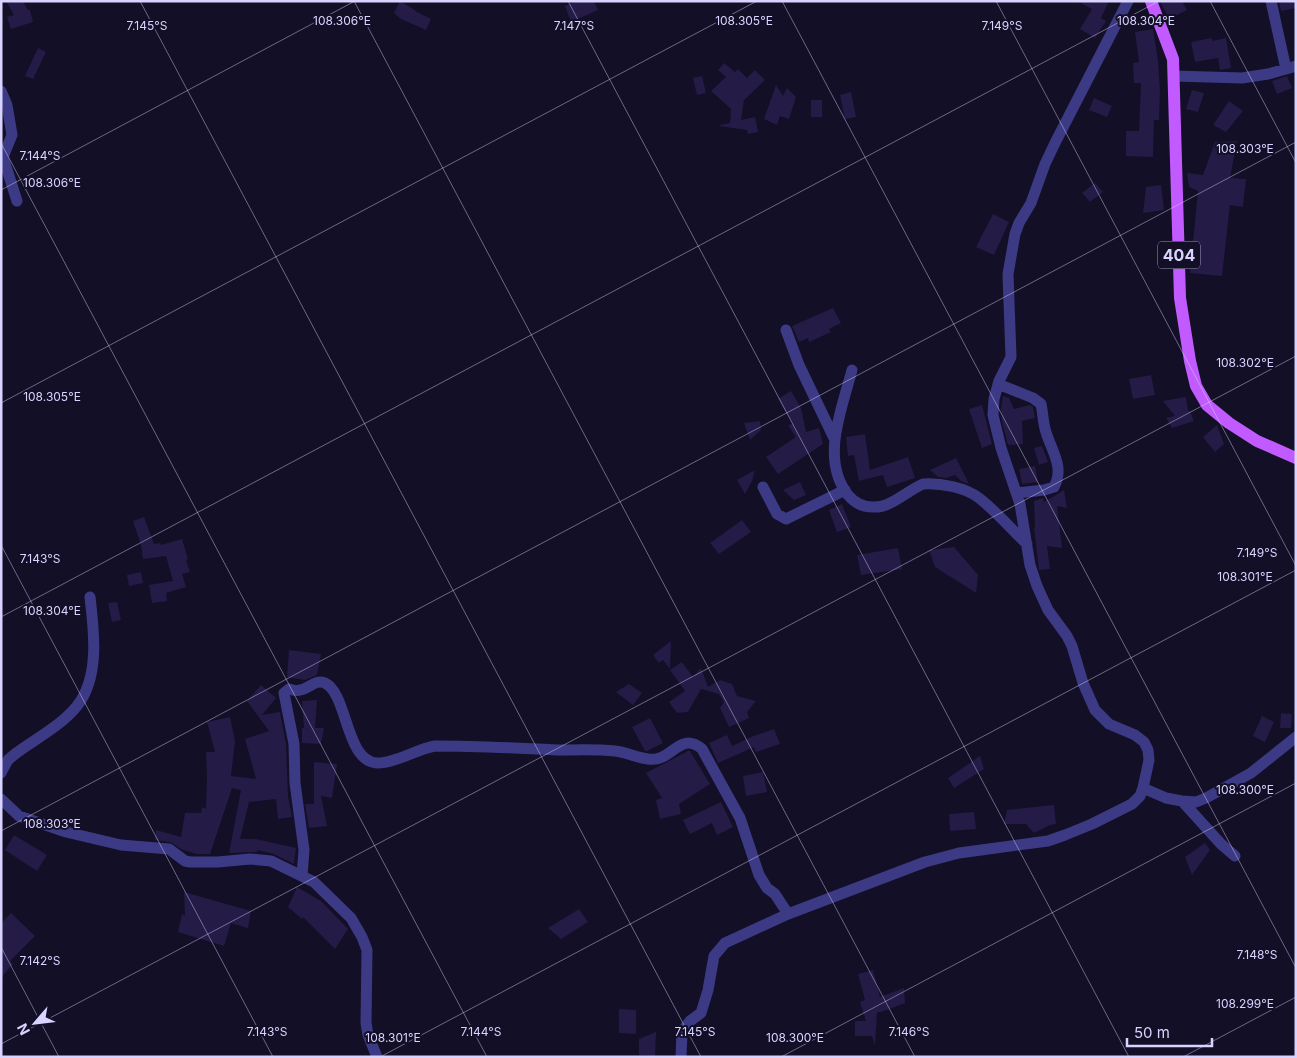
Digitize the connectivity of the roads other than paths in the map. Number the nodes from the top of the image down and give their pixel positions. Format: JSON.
{"nodes":[{"id":1,"x":1128,"y":1,"type":"edge"},
{"id":2,"x":1151,"y":1,"type":"edge"},
{"id":3,"x":1271,"y":1,"type":"edge"},
{"id":4,"x":1291,"y":67,"type":"edge"},
{"id":5,"x":1174,"y":76,"type":"junction"},
{"id":6,"x":1,"y":91,"type":"edge"},
{"id":7,"x":17,"y":201,"type":"dead end"},
{"id":8,"x":786,"y":330,"type":"dead end"},
{"id":9,"x":852,"y":370,"type":"dead end"},
{"id":10,"x":998,"y":384,"type":"junction"},
{"id":11,"x":835,"y":440,"type":"junction"},
{"id":12,"x":1296,"y":458,"type":"edge"},
{"id":13,"x":763,"y":488,"type":"dead end"},
{"id":14,"x":845,"y":490,"type":"junction"},
{"id":15,"x":1018,"y":493,"type":"junction"},
{"id":16,"x":1027,"y":544,"type":"junction"},
{"id":17,"x":90,"y":597,"type":"dead end"},
{"id":18,"x":1296,"y":737,"type":"edge"},
{"id":19,"x":1,"y":773,"type":"edge"},
{"id":20,"x":1143,"y":788,"type":"junction"},
{"id":21,"x":1,"y":799,"type":"edge"},
{"id":22,"x":1182,"y":801,"type":"junction"},
{"id":23,"x":1235,"y":856,"type":"dead end"},
{"id":24,"x":302,"y":876,"type":"junction"},
{"id":25,"x":788,"y":914,"type":"junction"},
{"id":26,"x":377,"y":1057,"type":"edge"},
{"id":27,"x":682,"y":1057,"type":"edge"}],
"edges":[{"from":1,"to":10,"type":"street"},
{"from":2,"to":5,"type":"main road","number":"404"},
{"from":3,"to":4,"type":"street"},
{"from":4,"to":5,"type":"street"},
{"from":5,"to":12,"type":"main road","number":"404"},
{"from":6,"to":7,"type":"street"},
{"from":8,"to":11,"type":"street"},
{"from":9,"to":11,"type":"street"},
{"from":10,"to":15,"type":"street"},
{"from":10,"to":15,"type":"street"},
{"from":11,"to":14,"type":"street"},
{"from":13,"to":14,"type":"street"},
{"from":14,"to":16,"type":"street"},
{"from":15,"to":16,"type":"street"},
{"from":16,"to":20,"type":"street"},
{"from":17,"to":19,"type":"street"},
{"from":18,"to":22,"type":"street"},
{"from":20,"to":22,"type":"street"},
{"from":20,"to":25,"type":"street"},
{"from":21,"to":24,"type":"street"},
{"from":22,"to":23,"type":"street"},
{"from":24,"to":25,"type":"street"},
{"from":24,"to":26,"type":"street"},
{"from":25,"to":27,"type":"street"}]}
